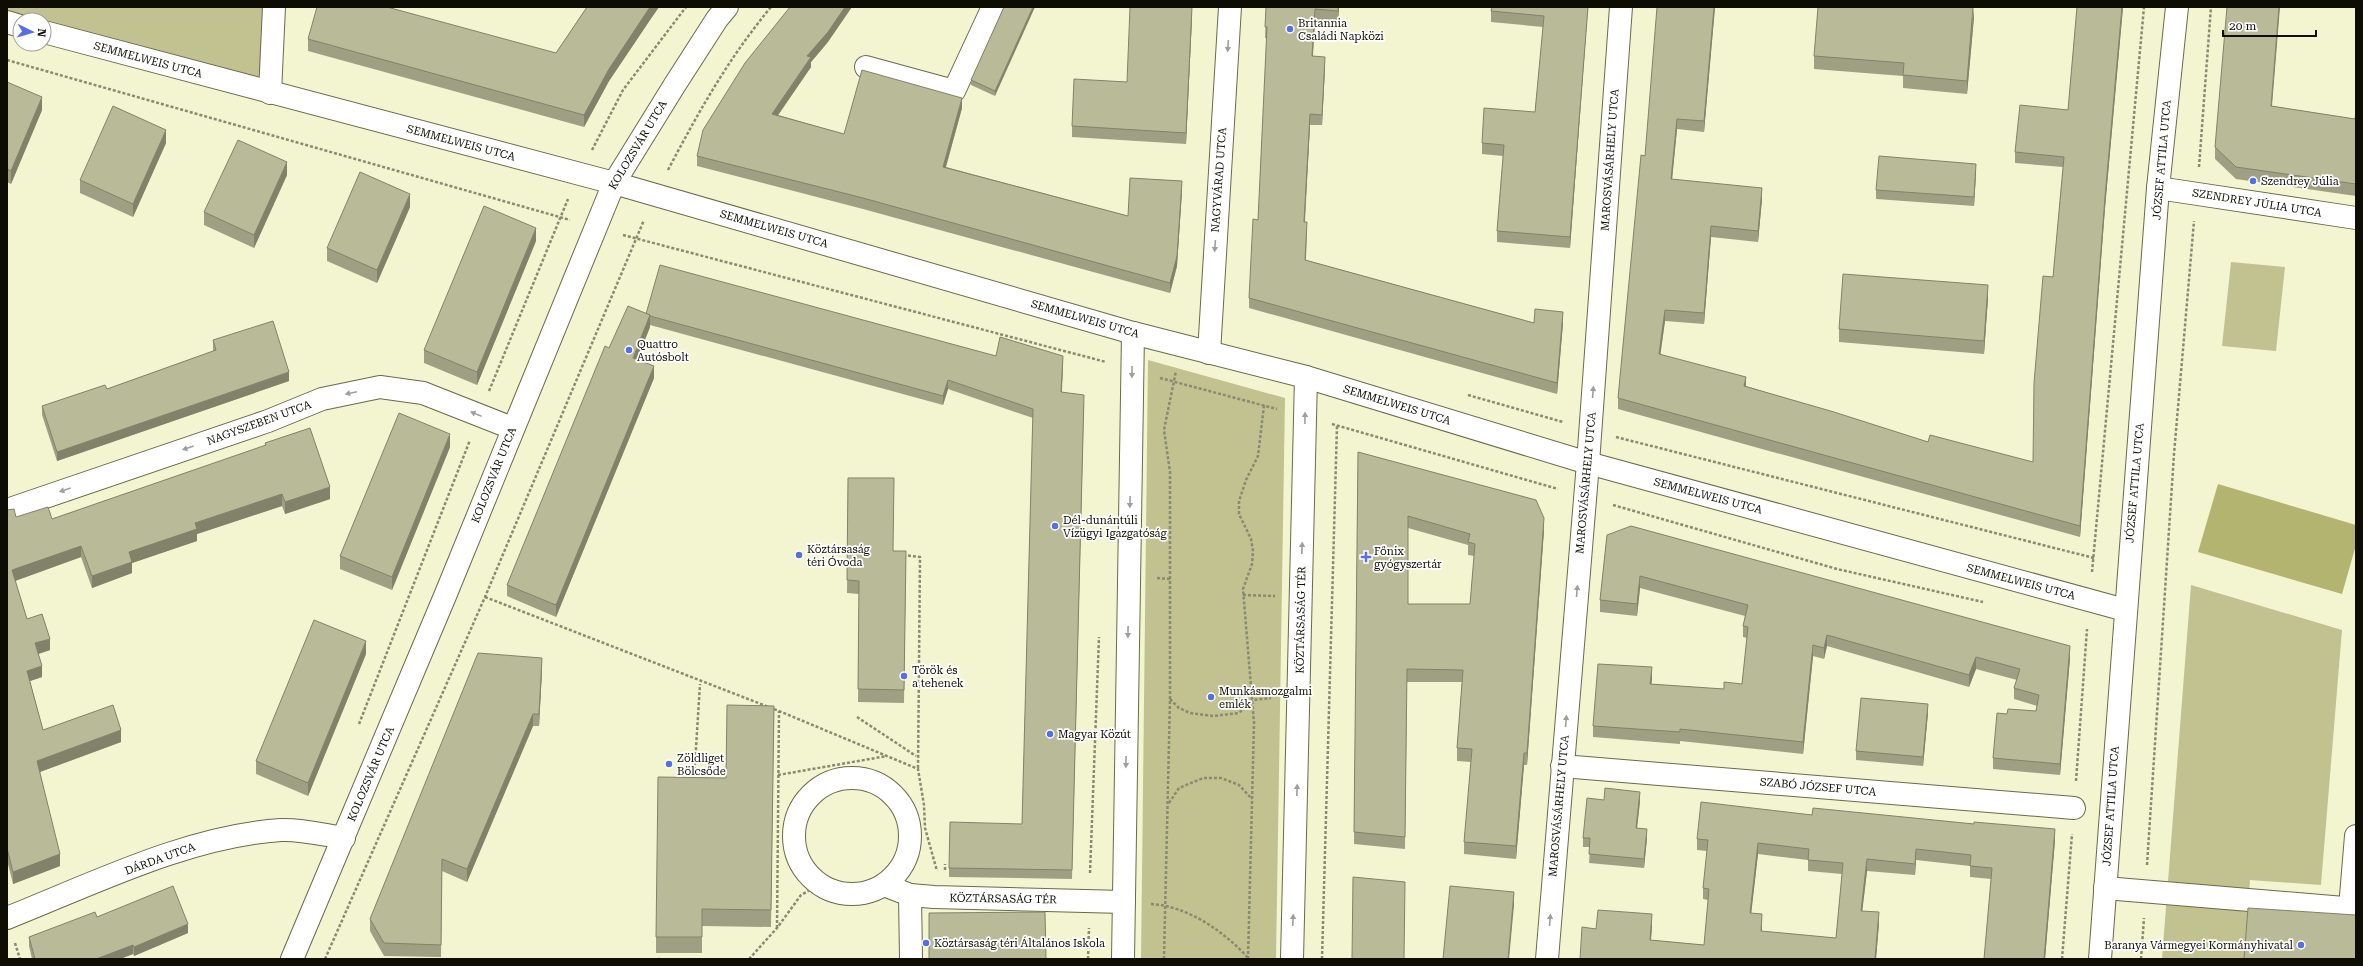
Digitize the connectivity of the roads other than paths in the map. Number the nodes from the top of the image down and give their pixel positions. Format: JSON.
{"nodes":[{"id":1,"x":274,"y":7,"type":"edge"},
{"id":2,"x":727,"y":7,"type":"edge"},
{"id":3,"x":993,"y":7,"type":"edge"},
{"id":4,"x":1230,"y":7,"type":"edge"},
{"id":5,"x":1621,"y":7,"type":"edge"},
{"id":6,"x":2177,"y":7,"type":"edge"},
{"id":7,"x":52,"y":34,"type":"edge"},
{"id":8,"x":866,"y":67,"type":"dead end"},
{"id":9,"x":270,"y":93,"type":"junction"},
{"id":10,"x":614,"y":183,"type":"junction"},
{"id":11,"x":2158,"y":188,"type":"junction"},
{"id":12,"x":2356,"y":218,"type":"edge"},
{"id":13,"x":1132,"y":333,"type":"junction"},
{"id":14,"x":1209,"y":353,"type":"junction"},
{"id":15,"x":1306,"y":377,"type":"junction"},
{"id":16,"x":512,"y":428,"type":"junction"},
{"id":17,"x":1588,"y":462,"type":"junction"},
{"id":18,"x":7,"y":510,"type":"edge"},
{"id":19,"x":2125,"y":610,"type":"junction"},
{"id":20,"x":1562,"y":766,"type":"junction"},
{"id":21,"x":2074,"y":808,"type":"road end"},
{"id":22,"x":2356,"y":836,"type":"edge"},
{"id":23,"x":344,"y":838,"type":"junction"},
{"id":24,"x":884,"y":885,"type":"junction"},
{"id":25,"x":2105,"y":888,"type":"junction"},
{"id":26,"x":910,"y":895,"type":"junction"},
{"id":27,"x":1124,"y":902,"type":"junction"},
{"id":28,"x":2353,"y":908,"type":"edge"},
{"id":29,"x":7,"y":918,"type":"edge"},
{"id":30,"x":292,"y":959,"type":"edge"},
{"id":31,"x":911,"y":959,"type":"edge"},
{"id":32,"x":1123,"y":959,"type":"edge"},
{"id":33,"x":1292,"y":959,"type":"edge"},
{"id":34,"x":1547,"y":959,"type":"edge"},
{"id":35,"x":2100,"y":959,"type":"edge"}],
"edges":[{"from":1,"to":9,"type":"street"},
{"from":2,"to":10,"type":"street","name":"KOLOZSVÁR UTCA"},
{"from":3,"to":8,"type":"street"},
{"from":4,"to":14,"type":"street","name":"NAGYVÁRAD UTCA","one_way":true},
{"from":17,"to":5,"type":"street","name":"MAROSVÁSÁRHELY UTCA","one_way":true},
{"from":6,"to":11,"type":"street","name":"JÓZSEF ATTILA UTCA"},
{"from":7,"to":9,"type":"street","name":"SEMMELWEIS UTCA"},
{"from":9,"to":10,"type":"street","name":"SEMMELWEIS UTCA"},
{"from":10,"to":13,"type":"street","name":"SEMMELWEIS UTCA"},
{"from":10,"to":16,"type":"street","name":"KOLOZSVÁR UTCA"},
{"from":11,"to":12,"type":"street","name":"SZENDREY JÚLIA UTCA"},
{"from":11,"to":19,"type":"street","name":"JÓZSEF ATTILA UTCA"},
{"from":13,"to":14,"type":"street","name":"SEMMELWEIS UTCA"},
{"from":13,"to":27,"type":"street","one_way":true},
{"from":14,"to":15,"type":"street","name":"SEMMELWEIS UTCA"},
{"from":15,"to":17,"type":"street","name":"SEMMELWEIS UTCA"},
{"from":33,"to":15,"type":"street","name":"KÖZTÁRSASÁG TÉR","one_way":true},
{"from":16,"to":18,"type":"street","name":"NAGYSZEBEN UTCA","one_way":true},
{"from":16,"to":23,"type":"street","name":"KOLOZSVÁR UTCA"},
{"from":17,"to":19,"type":"street","name":"SEMMELWEIS UTCA"},
{"from":20,"to":17,"type":"street","name":"MAROSVÁSÁRHELY UTCA","one_way":true},
{"from":19,"to":25,"type":"street","name":"JÓZSEF ATTILA UTCA"},
{"from":20,"to":21,"type":"street","name":"SZABÓ JÓZSEF UTCA"},
{"from":34,"to":20,"type":"street","name":"MAROSVÁSÁRHELY UTCA","one_way":true},
{"from":22,"to":28,"type":"street"},
{"from":23,"to":29,"type":"street","name":"DÁRDA UTCA"},
{"from":23,"to":30,"type":"street","name":"KOLOZSVÁR UTCA"},
{"from":24,"to":24,"type":"street"},
{"from":24,"to":26,"type":"street","name":"KÖZTÁRSASÁG TÉR"},
{"from":25,"to":28,"type":"street"},
{"from":25,"to":35,"type":"street","name":"JÓZSEF ATTILA UTCA"},
{"from":26,"to":27,"type":"street","name":"KÖZTÁRSASÁG TÉR"},
{"from":26,"to":31,"type":"street"},
{"from":27,"to":32,"type":"street"}]}
